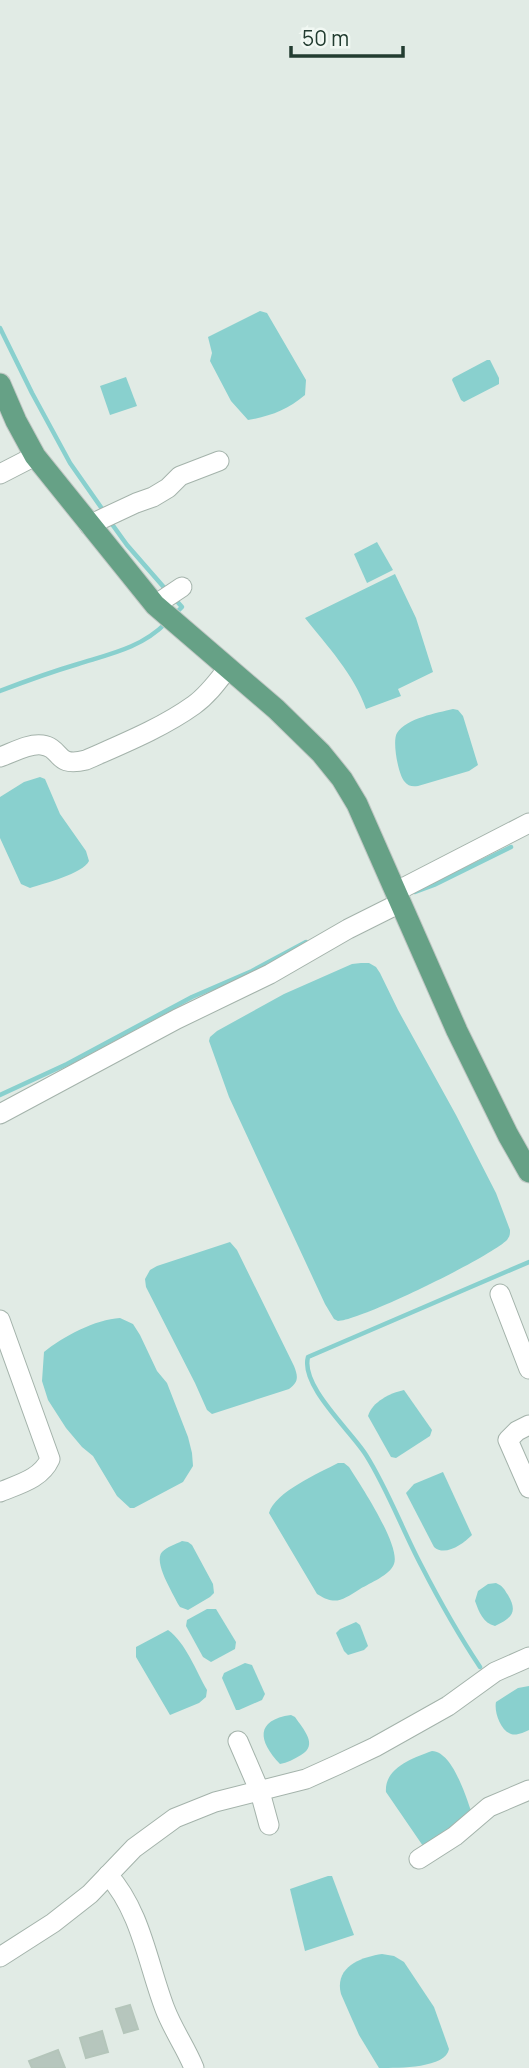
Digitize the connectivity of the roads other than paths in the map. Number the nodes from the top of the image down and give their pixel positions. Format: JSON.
{"nodes":[{"id":1,"x":0,"y":384,"type":"edge"},
{"id":2,"x":35,"y":456,"type":"junction"},
{"id":3,"x":219,"y":461,"type":"dead end"},
{"id":4,"x":0,"y":474,"type":"edge"},
{"id":5,"x":100,"y":520,"type":"junction"},
{"id":6,"x":228,"y":668,"type":"junction"},
{"id":7,"x":0,"y":757,"type":"edge"},
{"id":8,"x":529,"y":823,"type":"edge"},
{"id":9,"x":398,"y":898,"type":"junction"},
{"id":10,"x":0,"y":1114,"type":"edge"},
{"id":11,"x":529,"y":1172,"type":"edge"},
{"id":12,"x":500,"y":1294,"type":"dead end"},
{"id":13,"x":0,"y":1320,"type":"edge"},
{"id":14,"x":529,"y":1369,"type":"edge"},
{"id":15,"x":529,"y":1425,"type":"edge"},
{"id":16,"x":529,"y":1488,"type":"edge"},
{"id":17,"x":0,"y":1492,"type":"edge"},
{"id":18,"x":529,"y":1657,"type":"edge"},
{"id":19,"x":238,"y":1741,"type":"dead end"},
{"id":20,"x":529,"y":1790,"type":"edge"},
{"id":21,"x":260,"y":1791,"type":"junction"},
{"id":22,"x":269,"y":1825,"type":"dead end"},
{"id":23,"x":419,"y":1859,"type":"dead end"},
{"id":24,"x":108,"y":1875,"type":"junction"},
{"id":25,"x":0,"y":1957,"type":"edge"},
{"id":26,"x":194,"y":2068,"type":"edge"}],
"edges":[{"from":1,"to":2,"type":"main road"},
{"from":2,"to":4,"type":"street"},
{"from":2,"to":5,"type":"main road"},
{"from":3,"to":5,"type":"street"},
{"from":5,"to":6,"type":"main road"},
{"from":6,"to":7,"type":"street"},
{"from":6,"to":9,"type":"main road"},
{"from":8,"to":9,"type":"street"},
{"from":9,"to":10,"type":"street"},
{"from":9,"to":11,"type":"main road"},
{"from":12,"to":14,"type":"street"},
{"from":13,"to":17,"type":"street"},
{"from":15,"to":16,"type":"street"},
{"from":18,"to":21,"type":"street"},
{"from":19,"to":21,"type":"street"},
{"from":20,"to":23,"type":"street"},
{"from":21,"to":22,"type":"street"},
{"from":21,"to":24,"type":"street"},
{"from":24,"to":25,"type":"street"},
{"from":24,"to":26,"type":"street"}]}
